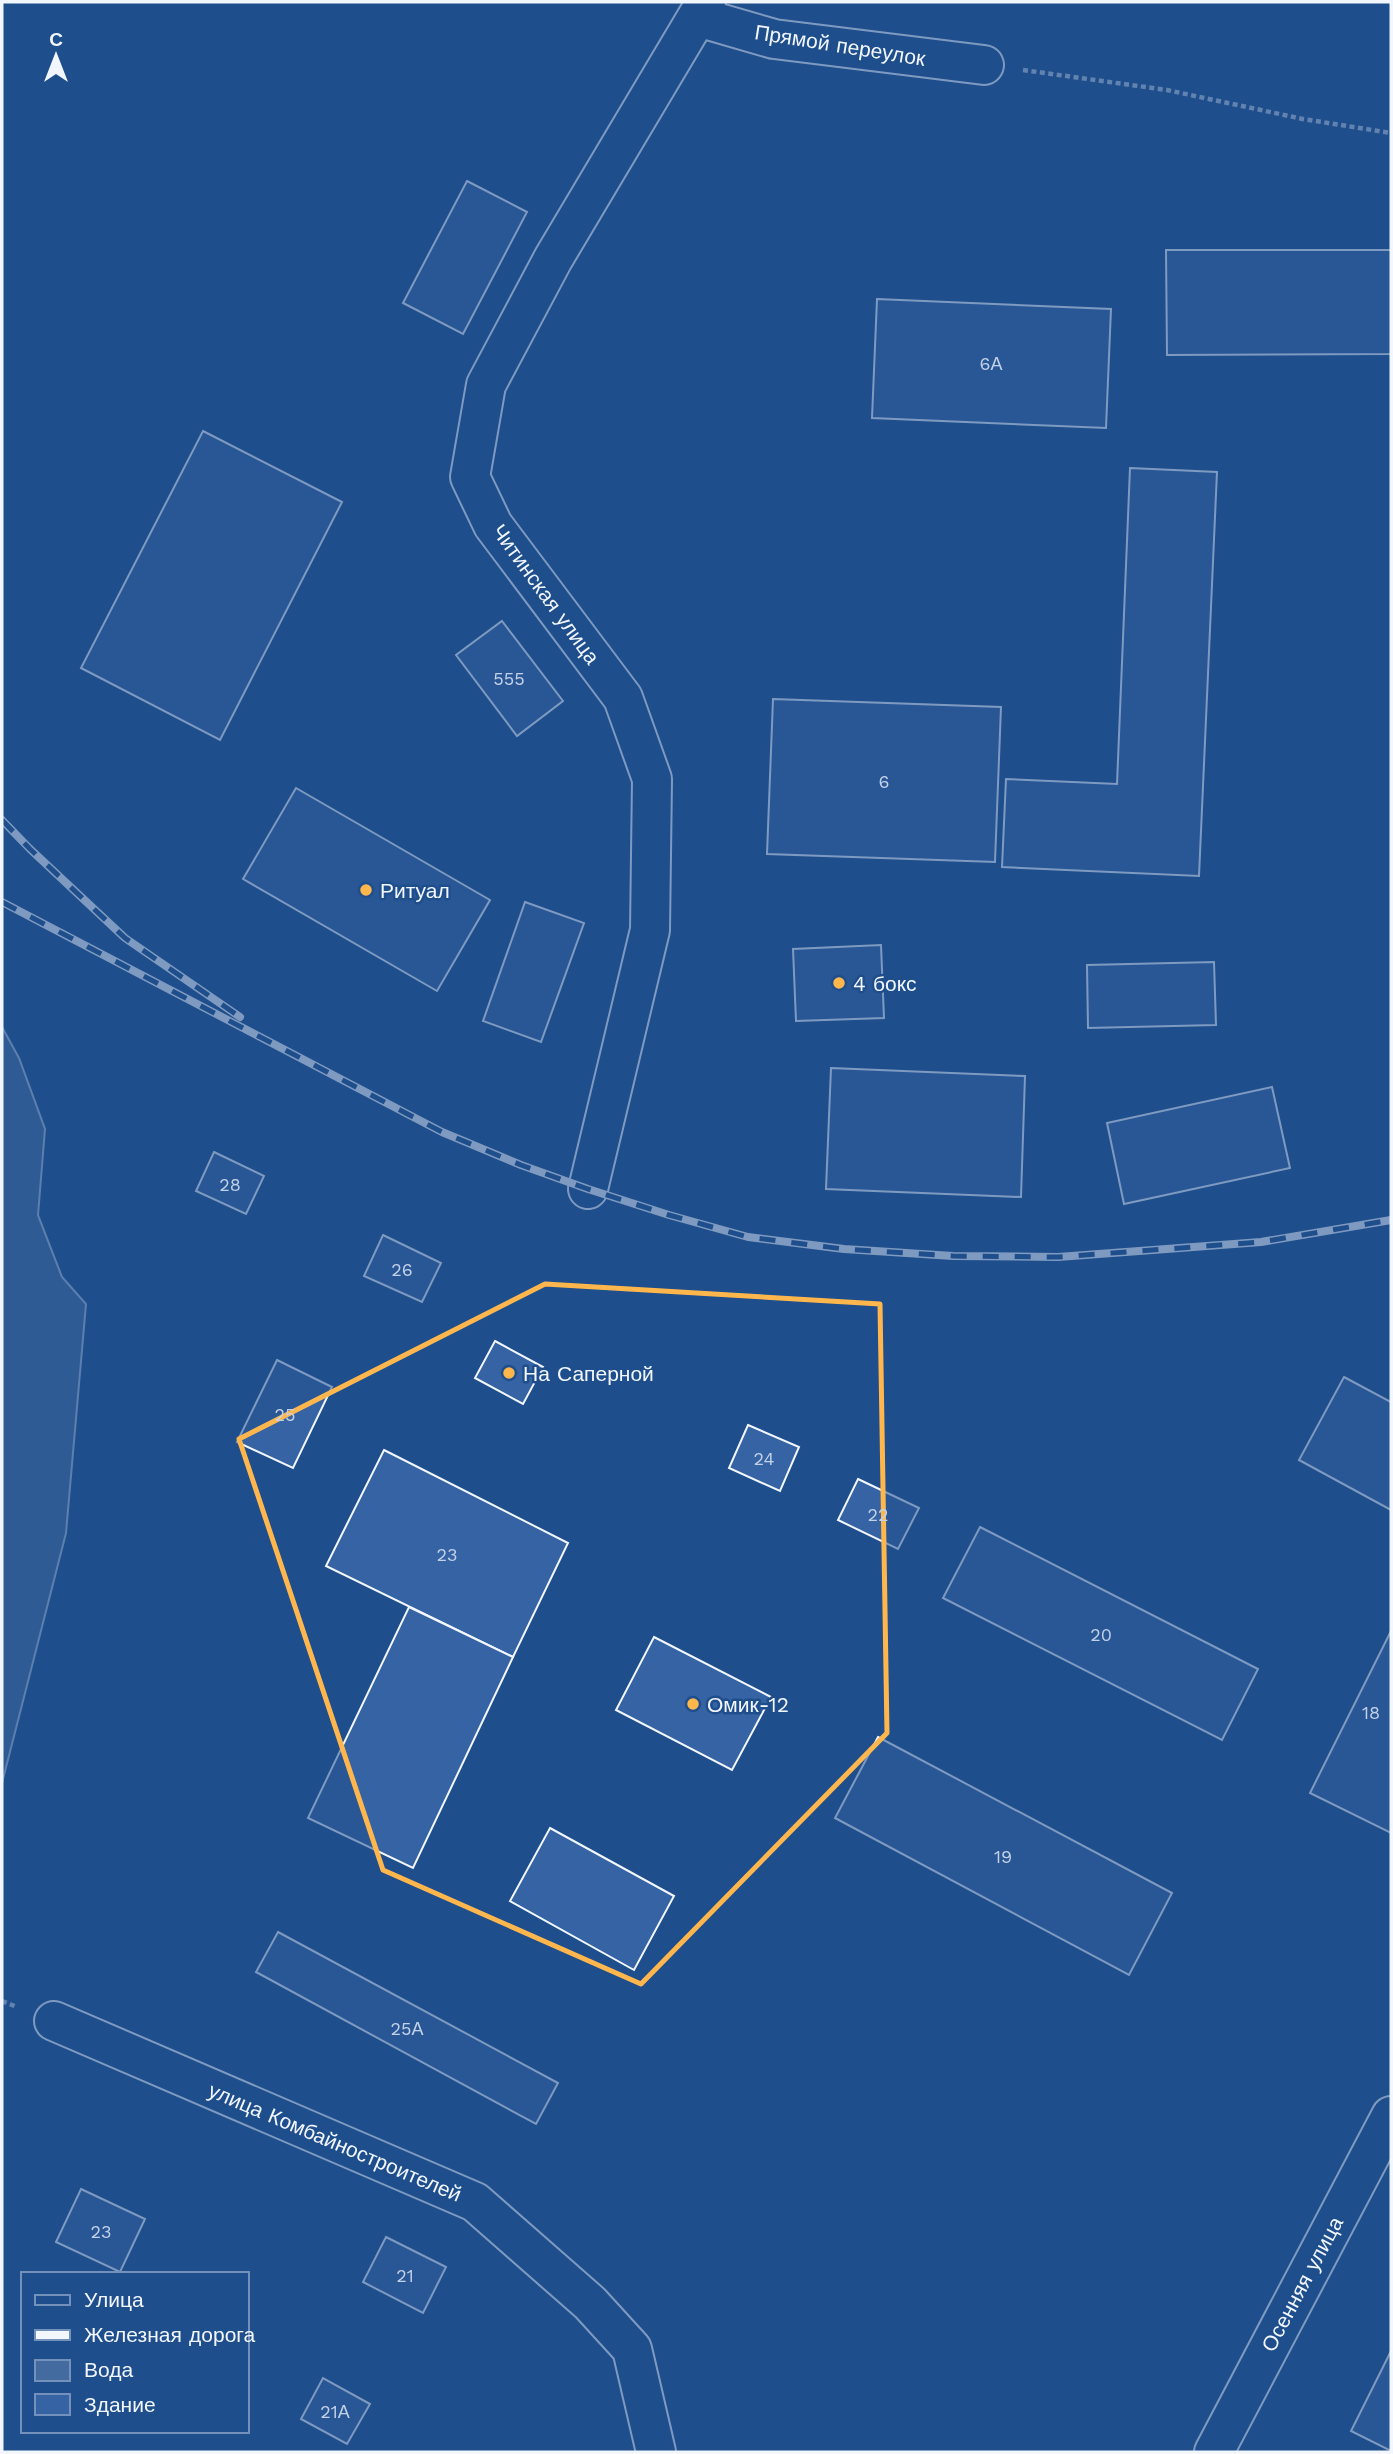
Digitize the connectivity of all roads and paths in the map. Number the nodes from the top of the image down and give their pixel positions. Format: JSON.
{"nodes":[{"id":1,"x":702,"y":9,"type":"edge"},
{"id":2,"x":984,"y":65,"type":"joint"},
{"id":3,"x":1391,"y":133,"type":"edge"},
{"id":4,"x":588,"y":1189,"type":"dead end"},
{"id":5,"x":54,"y":2021,"type":"dead end"},
{"id":6,"x":1391,"y":2116,"type":"edge"},
{"id":7,"x":656,"y":2452,"type":"edge"},
{"id":8,"x":1213,"y":2452,"type":"edge"}],
"edges":[{"from":1,"to":2,"type":"street","name":"Прямой переулок"},
{"from":1,"to":4,"type":"street","name":"Читинская улица"},
{"from":2,"to":3,"type":"path"},
{"from":5,"to":7,"type":"street","name":"улица Комбайностроителей"},
{"from":6,"to":8,"type":"street","name":"Осенняя улица"}]}
